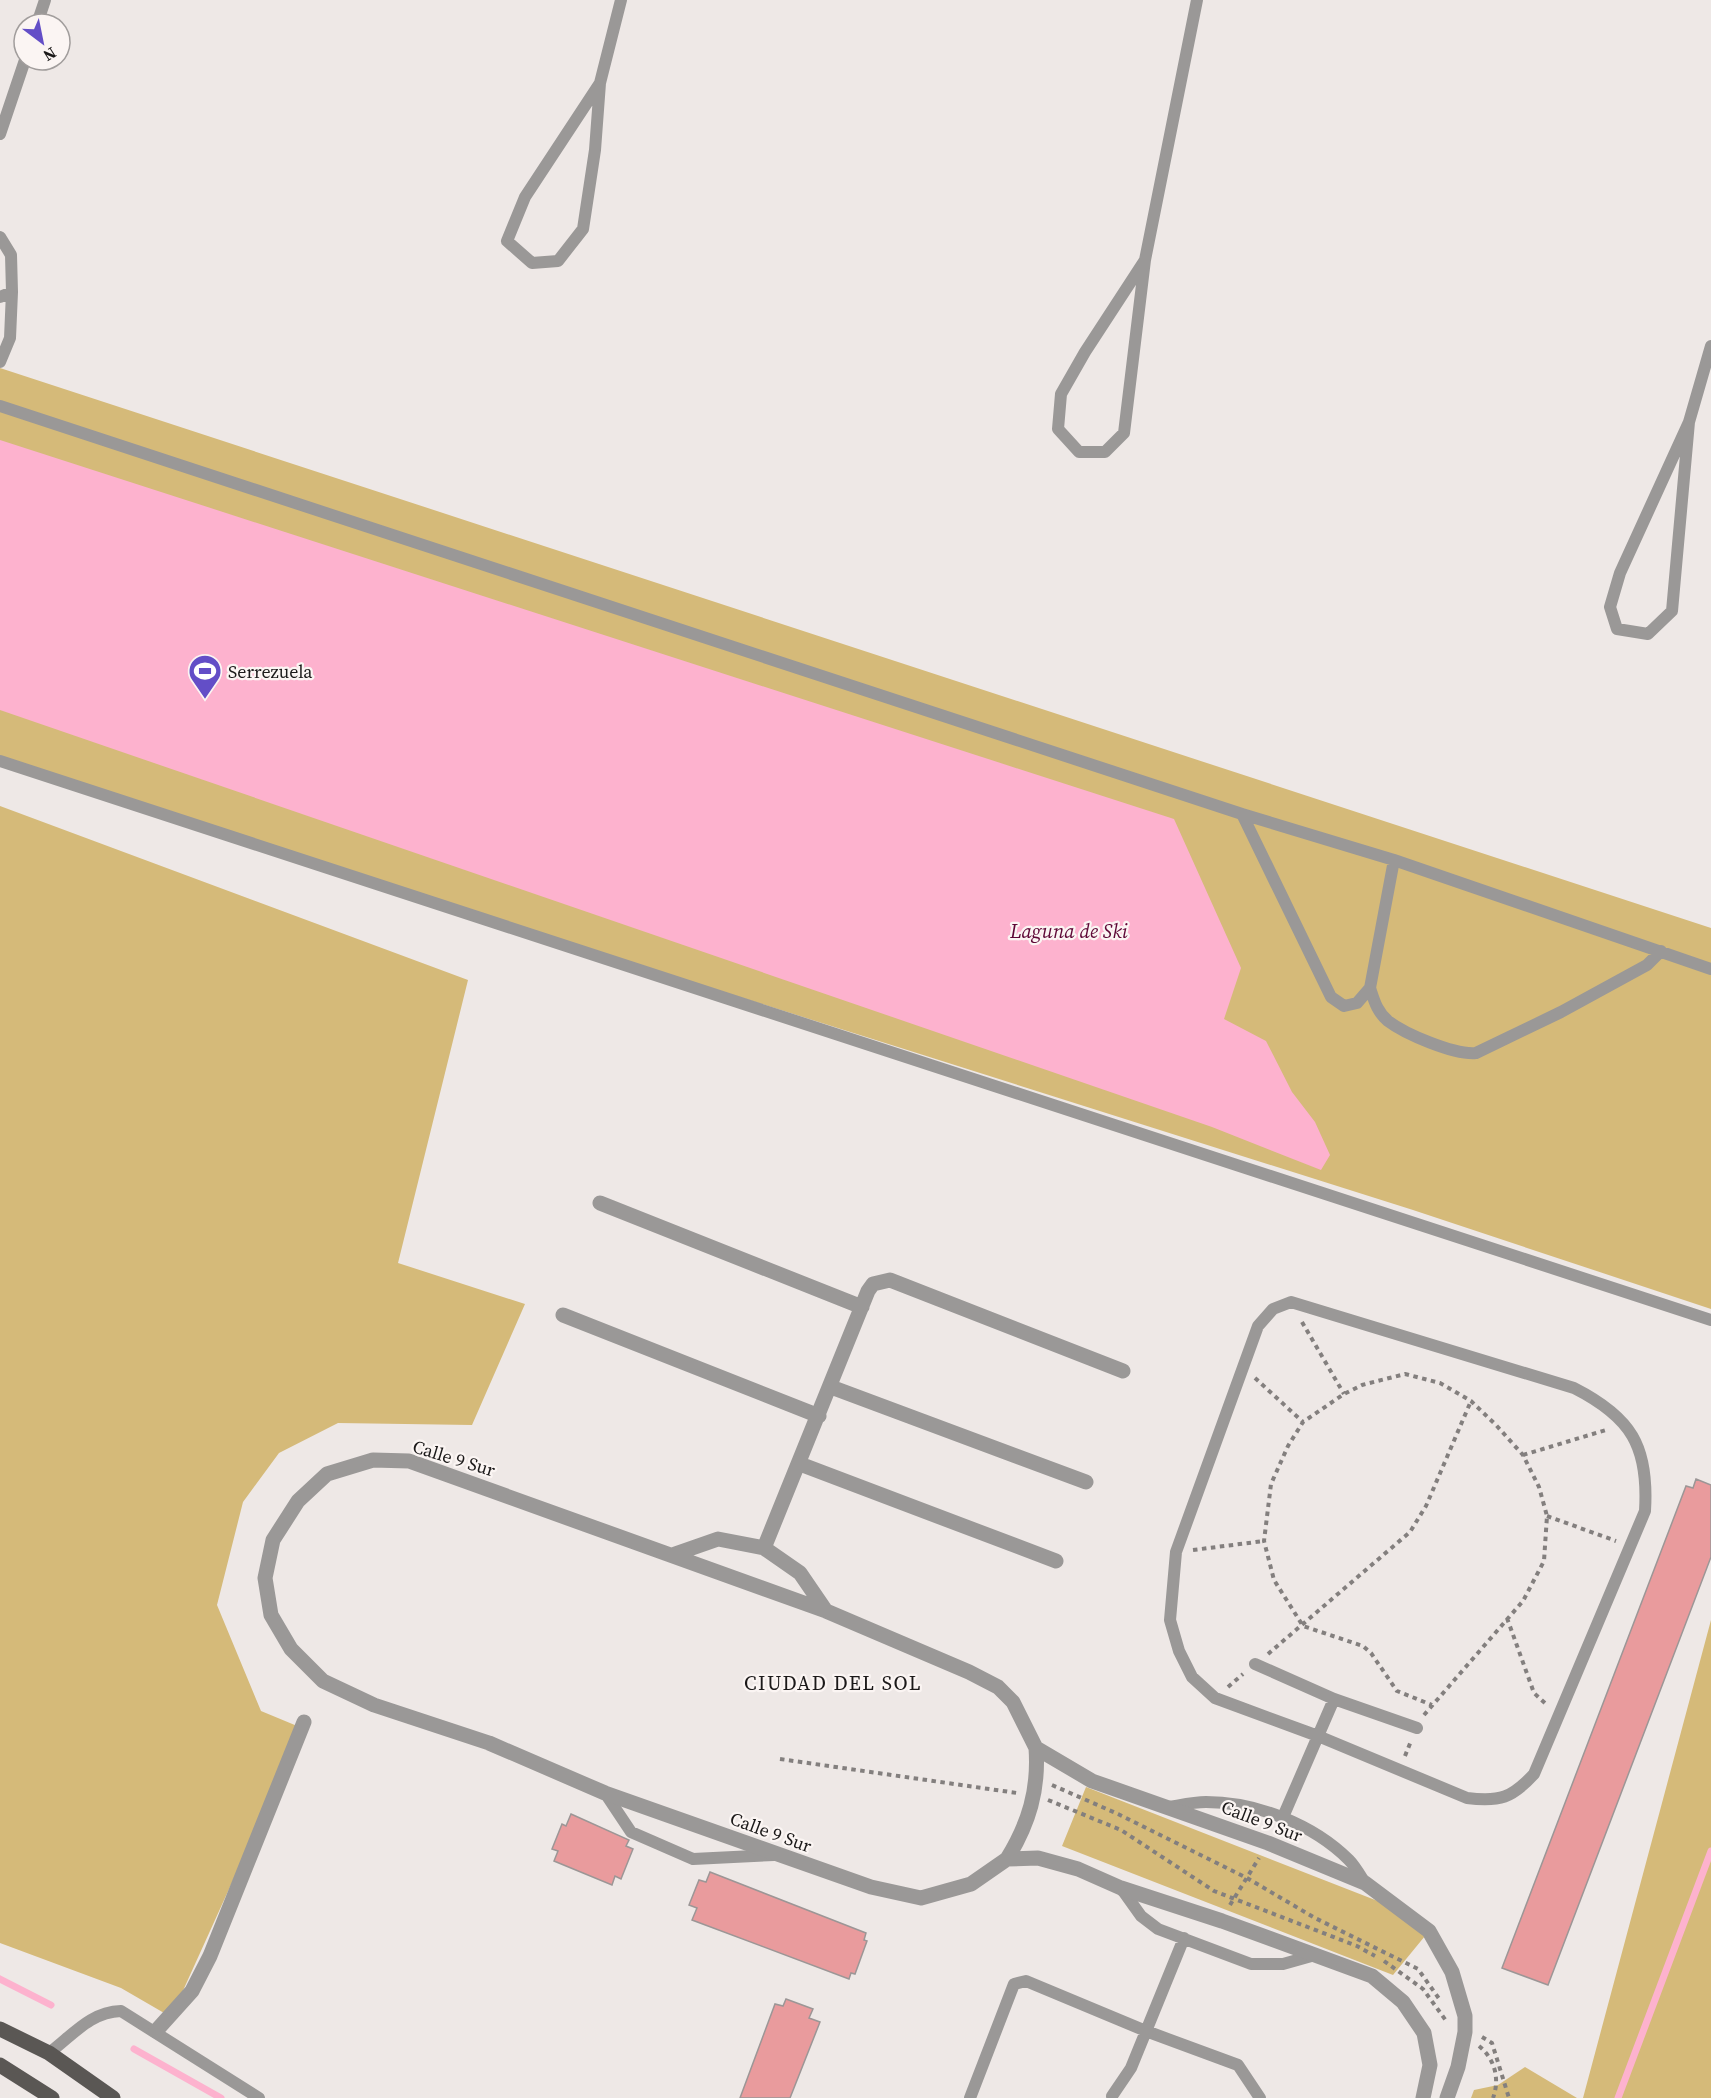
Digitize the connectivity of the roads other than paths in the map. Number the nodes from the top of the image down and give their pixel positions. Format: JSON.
{"nodes":[{"id":1,"x":621,"y":0,"type":"edge"},
{"id":2,"x":1197,"y":0,"type":"edge"},
{"id":3,"x":21,"y":72,"type":"edge"},
{"id":4,"x":600,"y":83,"type":"junction"},
{"id":5,"x":0,"y":134,"type":"edge"},
{"id":6,"x":0,"y":237,"type":"edge"},
{"id":7,"x":1145,"y":260,"type":"junction"},
{"id":8,"x":12,"y":292,"type":"junction"},
{"id":9,"x":0,"y":297,"type":"edge"},
{"id":10,"x":1711,"y":346,"type":"edge"},
{"id":11,"x":0,"y":362,"type":"edge"},
{"id":12,"x":0,"y":406,"type":"edge"},
{"id":13,"x":1689,"y":422,"type":"junction"},
{"id":14,"x":0,"y":761,"type":"edge"},
{"id":15,"x":1242,"y":814,"type":"junction"},
{"id":16,"x":1394,"y":860,"type":"junction"},
{"id":17,"x":1661,"y":951,"type":"junction"},
{"id":18,"x":1711,"y":969,"type":"edge"},
{"id":19,"x":1370,"y":988,"type":"junction"},
{"id":20,"x":600,"y":1203,"type":"dead end"},
{"id":21,"x":862,"y":1307,"type":"junction"},
{"id":22,"x":563,"y":1315,"type":"dead end"},
{"id":23,"x":1711,"y":1320,"type":"edge"},
{"id":24,"x":1123,"y":1371,"type":"dead end"},
{"id":25,"x":831,"y":1387,"type":"junction"},
{"id":26,"x":819,"y":1416,"type":"junction"},
{"id":27,"x":800,"y":1464,"type":"junction"},
{"id":28,"x":1086,"y":1482,"type":"dead end"},
{"id":29,"x":764,"y":1548,"type":"junction"},
{"id":30,"x":675,"y":1554,"type":"junction"},
{"id":31,"x":1056,"y":1561,"type":"dead end"},
{"id":32,"x":826,"y":1611,"type":"junction"},
{"id":33,"x":1255,"y":1664,"type":"road end"},
{"id":34,"x":1334,"y":1699,"type":"junction"},
{"id":35,"x":304,"y":1722,"type":"dead end"},
{"id":36,"x":1417,"y":1728,"type":"dead end"},
{"id":37,"x":1318,"y":1736,"type":"junction"},
{"id":38,"x":1036,"y":1748,"type":"junction"},
{"id":39,"x":605,"y":1792,"type":"junction"},
{"id":40,"x":1169,"y":1807,"type":"junction"},
{"id":41,"x":1283,"y":1817,"type":"junction"},
{"id":42,"x":776,"y":1855,"type":"junction"},
{"id":43,"x":1007,"y":1859,"type":"junction"},
{"id":44,"x":1365,"y":1883,"type":"junction"},
{"id":45,"x":1121,"y":1888,"type":"junction"},
{"id":46,"x":1184,"y":1938,"type":"junction"},
{"id":47,"x":1314,"y":1955,"type":"junction"},
{"id":48,"x":0,"y":2029,"type":"edge"},
{"id":49,"x":156,"y":2031,"type":"junction"},
{"id":50,"x":1146,"y":2031,"type":"junction"},
{"id":51,"x":49,"y":2054,"type":"junction"},
{"id":52,"x":0,"y":2065,"type":"edge"},
{"id":53,"x":1112,"y":2096,"type":"dead end"},
{"id":54,"x":52,"y":2098,"type":"edge"},
{"id":55,"x":113,"y":2098,"type":"edge"},
{"id":56,"x":259,"y":2098,"type":"edge"},
{"id":57,"x":970,"y":2098,"type":"edge"},
{"id":58,"x":1260,"y":2098,"type":"edge"},
{"id":59,"x":1424,"y":2098,"type":"edge"},
{"id":60,"x":1447,"y":2098,"type":"edge"}],
"edges":[{"from":1,"to":4,"type":"lane"},
{"from":2,"to":7,"type":"lane"},
{"from":3,"to":5,"type":"lane"},
{"from":4,"to":4,"type":"lane"},
{"from":6,"to":8,"type":"lane"},
{"from":7,"to":7,"type":"lane"},
{"from":8,"to":9,"type":"lane"},
{"from":8,"to":11,"type":"lane"},
{"from":10,"to":13,"type":"lane"},
{"from":12,"to":15,"type":"lane"},
{"from":13,"to":13,"type":"lane"},
{"from":14,"to":23,"type":"lane"},
{"from":15,"to":16,"type":"lane"},
{"from":15,"to":19,"type":"lane"},
{"from":16,"to":17,"type":"lane"},
{"from":16,"to":19,"type":"lane"},
{"from":17,"to":18,"type":"lane"},
{"from":17,"to":19,"type":"lane"},
{"from":20,"to":21,"type":"street"},
{"from":21,"to":24,"type":"street"},
{"from":21,"to":25,"type":"street"},
{"from":22,"to":26,"type":"street"},
{"from":25,"to":26,"type":"street"},
{"from":25,"to":28,"type":"street"},
{"from":26,"to":27,"type":"street"},
{"from":27,"to":29,"type":"street"},
{"from":27,"to":31,"type":"street"},
{"from":29,"to":30,"type":"street"},
{"from":29,"to":32,"type":"street"},
{"from":30,"to":32,"type":"street","name":"Calle 9 Sur"},
{"from":30,"to":39,"type":"street","name":"Calle 9 Sur"},
{"from":32,"to":38,"type":"street","name":"Calle 9 Sur"},
{"from":33,"to":34,"type":"lane"},
{"from":34,"to":36,"type":"lane"},
{"from":34,"to":37,"type":"lane"},
{"from":35,"to":49,"type":"street"},
{"from":37,"to":37,"type":"lane"},
{"from":37,"to":41,"type":"lane"},
{"from":38,"to":40,"type":"street","name":"Calle 9 Sur"},
{"from":38,"to":43,"type":"street"},
{"from":39,"to":42,"type":"street","name":"Calle 9 Sur"},
{"from":39,"to":42,"type":"lane"},
{"from":40,"to":41,"type":"lane"},
{"from":40,"to":44,"type":"street","name":"Calle 9 Sur"},
{"from":41,"to":44,"type":"lane"},
{"from":42,"to":43,"type":"street","name":"Calle 9 Sur"},
{"from":43,"to":45,"type":"street"},
{"from":44,"to":60,"type":"street","name":"Calle 9 Sur"},
{"from":45,"to":46,"type":"lane"},
{"from":45,"to":47,"type":"street"},
{"from":46,"to":47,"type":"lane"},
{"from":46,"to":50,"type":"lane"},
{"from":47,"to":59,"type":"street"},
{"from":48,"to":51,"type":"main road"},
{"from":49,"to":51,"type":"lane"},
{"from":49,"to":56,"type":"lane"},
{"from":50,"to":53,"type":"lane"},
{"from":50,"to":57,"type":"lane"},
{"from":50,"to":58,"type":"lane"},
{"from":51,"to":55,"type":"main road"},
{"from":52,"to":54,"type":"main road"}]}
